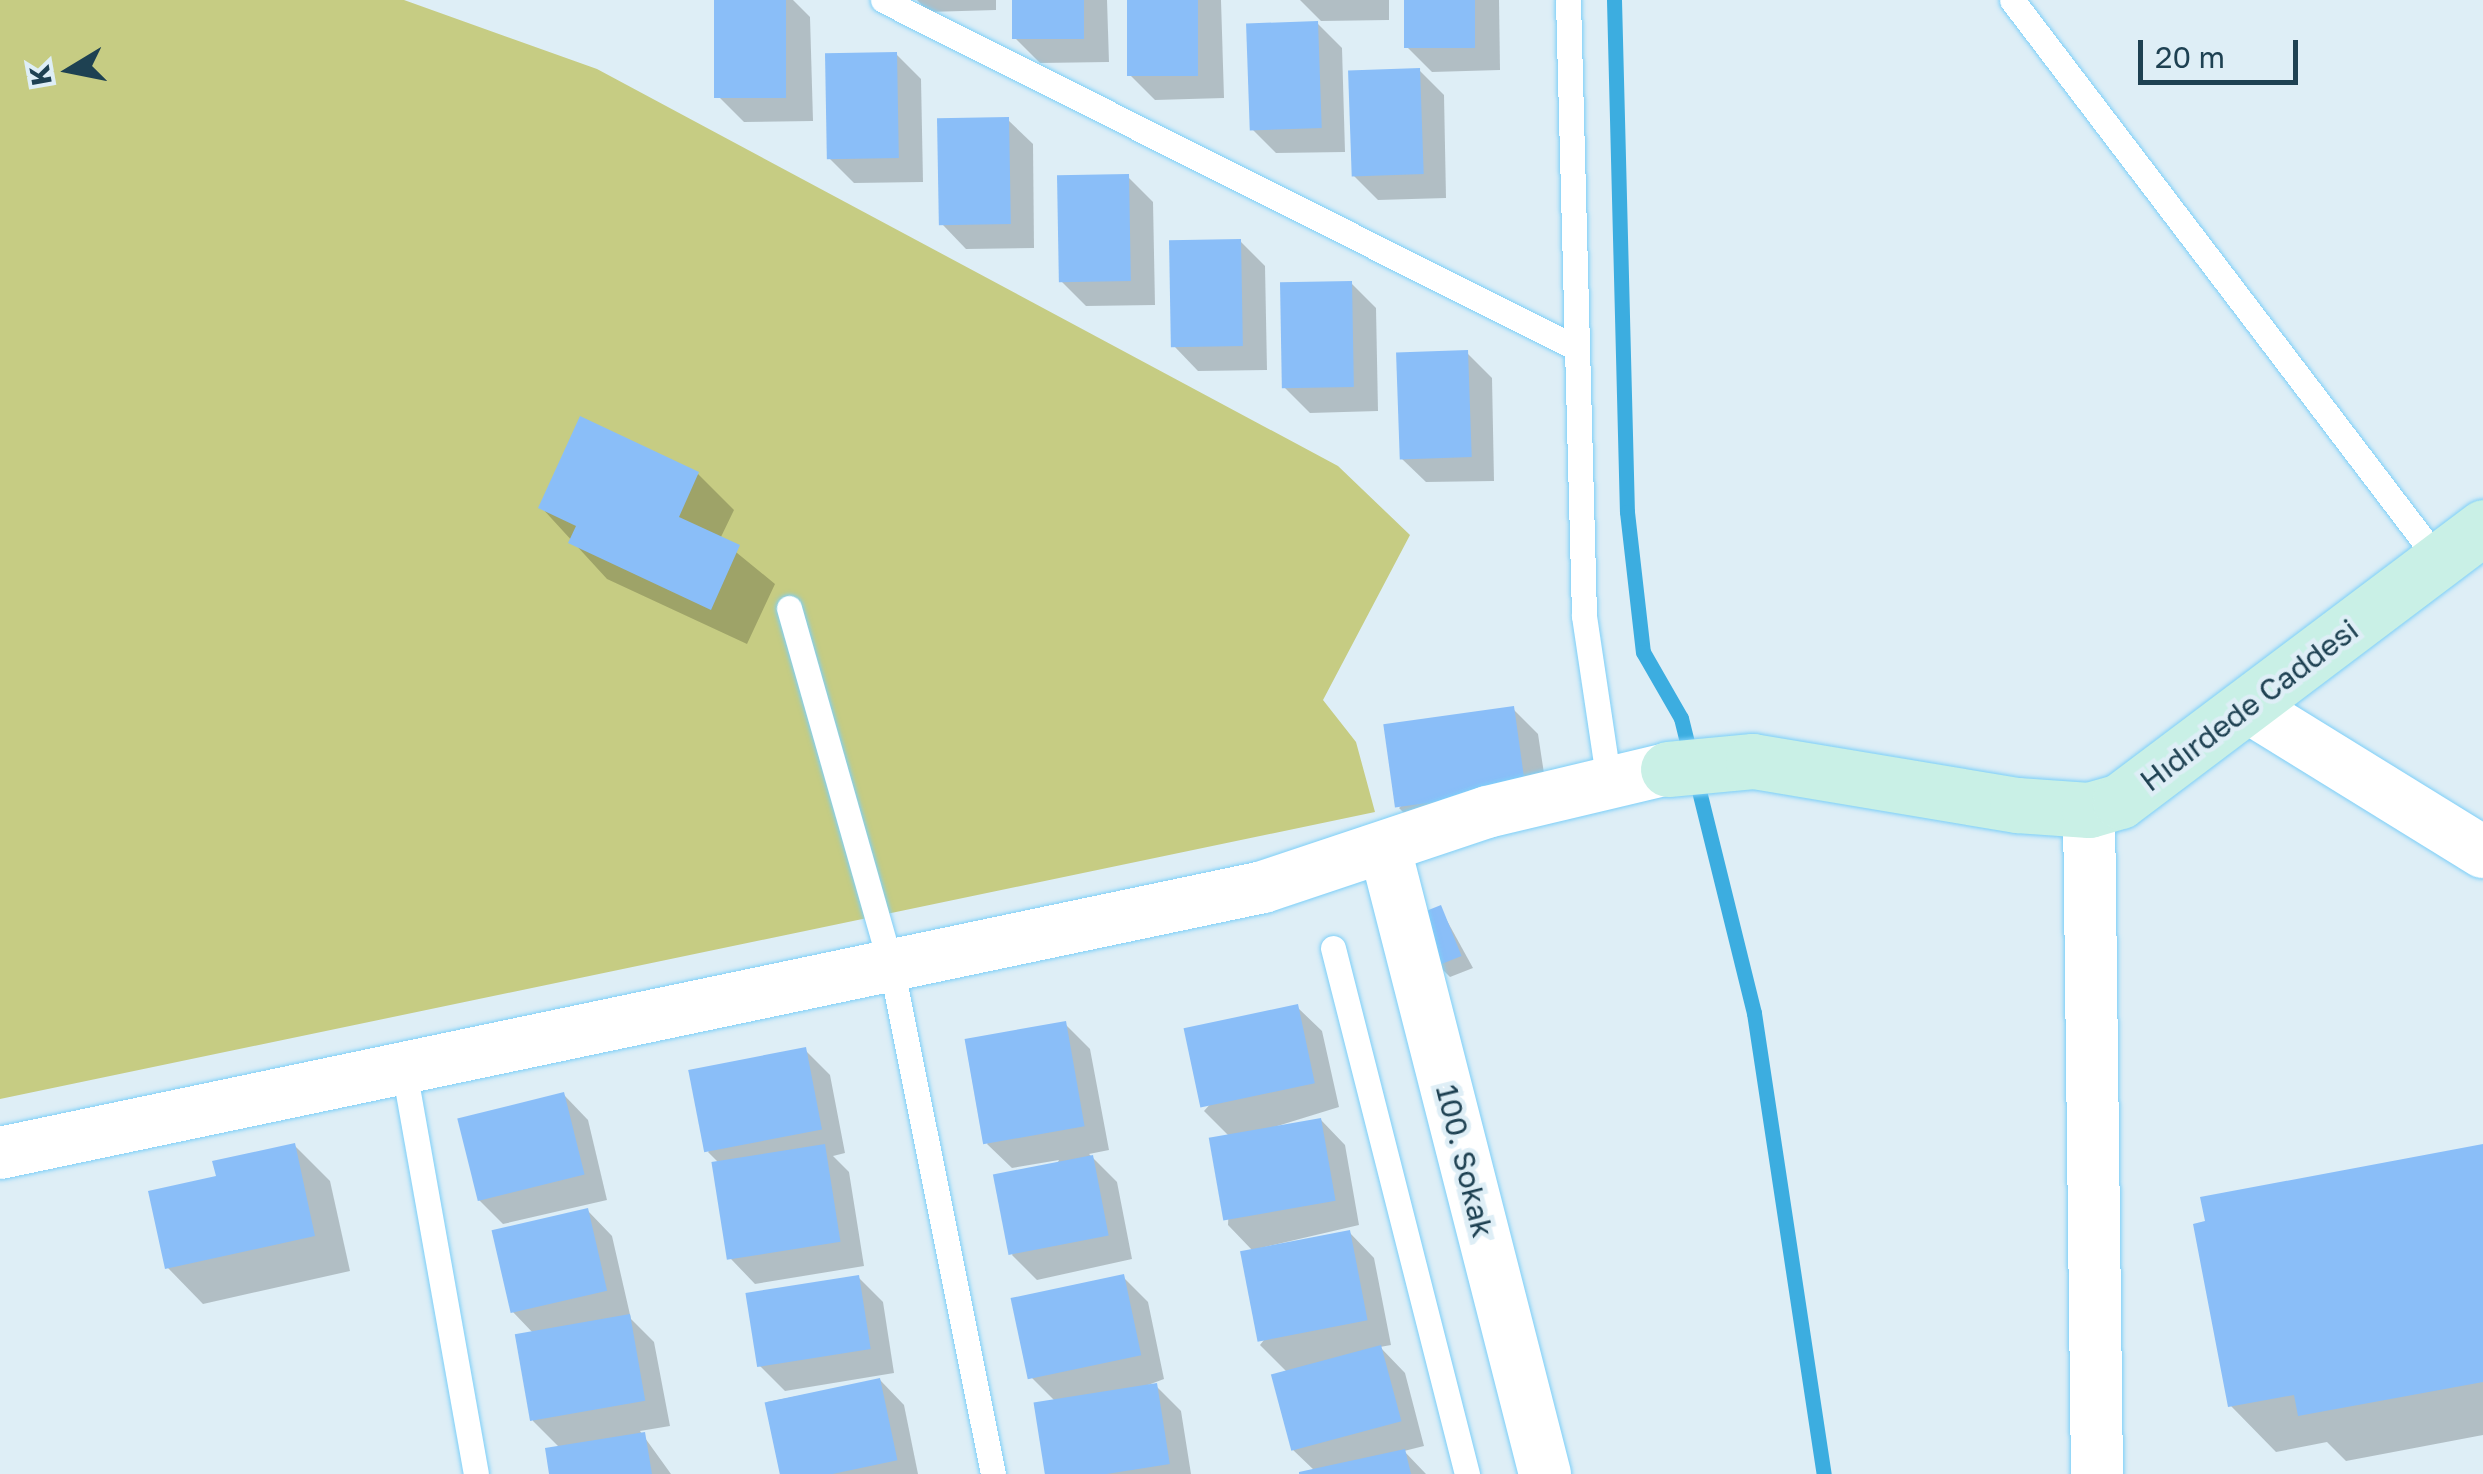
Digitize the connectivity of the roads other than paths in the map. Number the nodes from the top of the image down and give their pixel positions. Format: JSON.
{"nodes":[{"id":1,"x":883,"y":0,"type":"edge"},
{"id":2,"x":1568,"y":0,"type":"edge"},
{"id":3,"x":2012,"y":0,"type":"edge"},
{"id":4,"x":1572,"y":346,"type":"junction"},
{"id":5,"x":2483,"y":527,"type":"edge"},
{"id":6,"x":2439,"y":561,"type":"junction"},
{"id":7,"x":789,"y":608,"type":"dead end"},
{"id":8,"x":2248,"y":707,"type":"junction"},
{"id":9,"x":1668,"y":768,"type":"joint"},
{"id":10,"x":1609,"y":783,"type":"junction"},
{"id":11,"x":2088,"y":810,"type":"junction"},
{"id":12,"x":1384,"y":848,"type":"junction"},
{"id":13,"x":2483,"y":852,"type":"edge"},
{"id":14,"x":1333,"y":948,"type":"dead end"},
{"id":15,"x":891,"y":965,"type":"junction"},
{"id":16,"x":404,"y":1070,"type":"junction"},
{"id":17,"x":0,"y":1154,"type":"edge"},
{"id":18,"x":476,"y":1474,"type":"edge"},
{"id":19,"x":993,"y":1474,"type":"edge"},
{"id":20,"x":1467,"y":1474,"type":"edge"},
{"id":21,"x":1545,"y":1474,"type":"edge"},
{"id":22,"x":2097,"y":1474,"type":"edge"}],
"edges":[{"from":1,"to":4,"type":"lane"},
{"from":2,"to":4,"type":"lane"},
{"from":3,"to":6,"type":"lane"},
{"from":4,"to":10,"type":"lane"},
{"from":5,"to":6,"type":"street","name":"Hıdırdede Caddesi"},
{"from":6,"to":8,"type":"street","name":"Hıdırdede Caddesi"},
{"from":7,"to":15,"type":"lane"},
{"from":8,"to":11,"type":"street","name":"Hıdırdede Caddesi"},
{"from":8,"to":13,"type":"street"},
{"from":9,"to":10,"type":"street"},
{"from":9,"to":11,"type":"street"},
{"from":10,"to":12,"type":"street"},
{"from":11,"to":22,"type":"street"},
{"from":12,"to":15,"type":"street"},
{"from":12,"to":21,"type":"street","name":"100. Sokak"},
{"from":14,"to":20,"type":"lane"},
{"from":15,"to":16,"type":"street"},
{"from":15,"to":19,"type":"lane"},
{"from":16,"to":17,"type":"street"},
{"from":16,"to":18,"type":"lane"}]}
